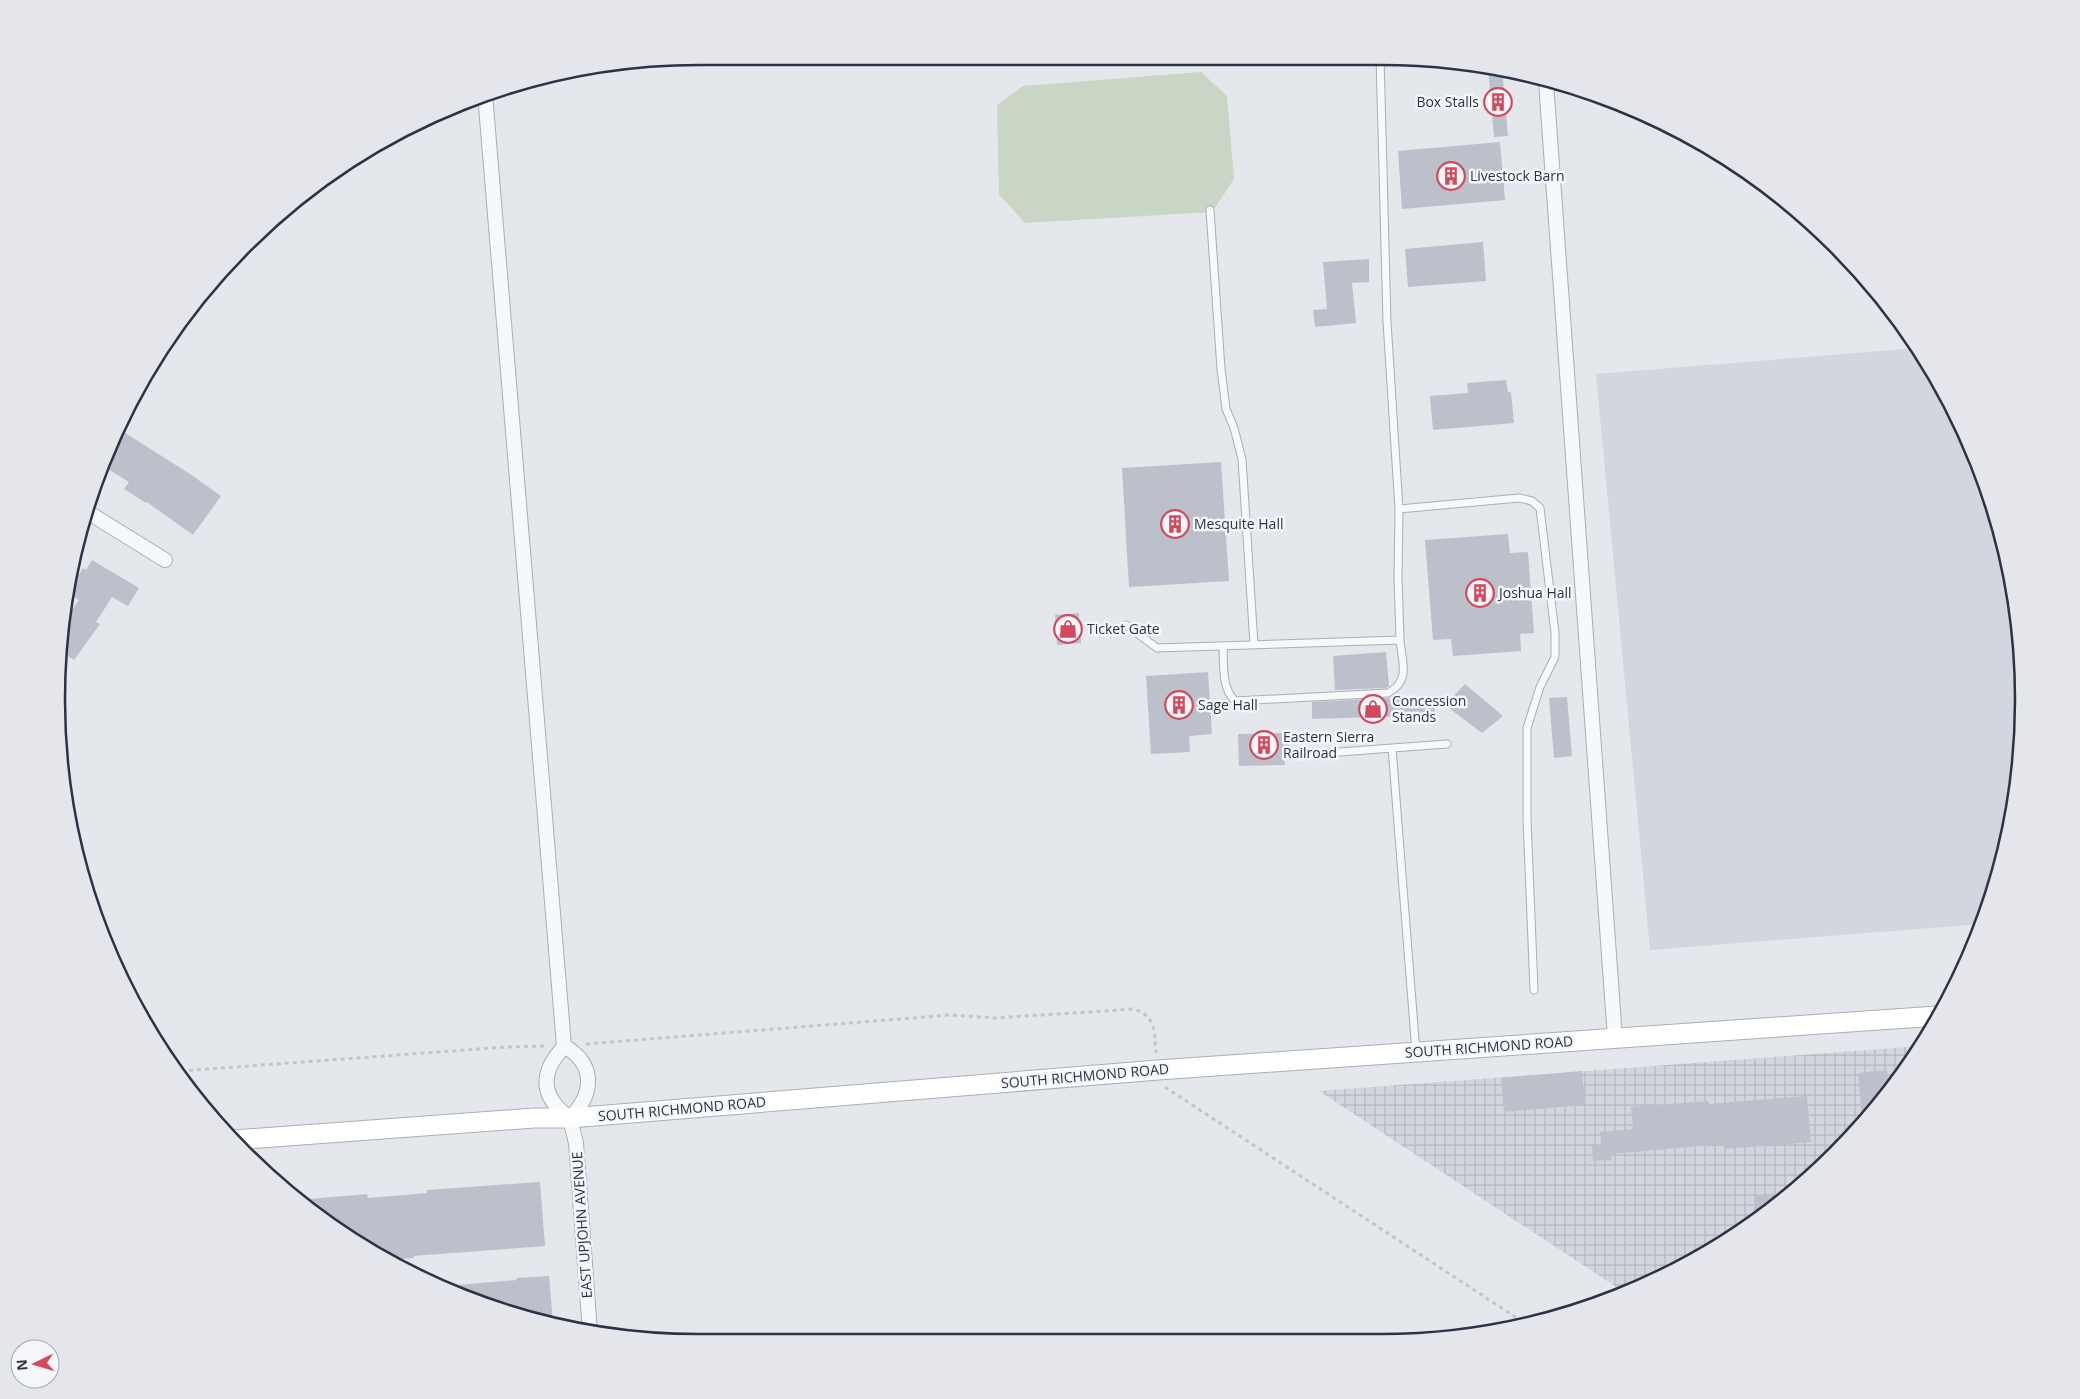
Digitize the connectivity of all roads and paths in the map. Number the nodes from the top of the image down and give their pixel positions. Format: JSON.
{"nodes":[{"id":1,"x":1380,"y":65,"type":"edge"},
{"id":2,"x":1546,"y":87,"type":"edge"},
{"id":3,"x":486,"y":103,"type":"edge"},
{"id":4,"x":1210,"y":210,"type":"dead end"},
{"id":5,"x":1399,"y":509,"type":"junction"},
{"id":6,"x":93,"y":515,"type":"edge"},
{"id":7,"x":165,"y":560,"type":"dead end"},
{"id":8,"x":1126,"y":625,"type":"dead end"},
{"id":9,"x":1400,"y":640,"type":"junction"},
{"id":10,"x":1254,"y":644,"type":"junction"},
{"id":11,"x":1223,"y":646,"type":"junction"},
{"id":12,"x":1447,"y":744,"type":"dead end"},
{"id":13,"x":1392,"y":748,"type":"junction"},
{"id":14,"x":1314,"y":754,"type":"dead end"},
{"id":15,"x":1534,"y":990,"type":"dead end"},
{"id":16,"x":1930,"y":1016,"type":"edge"},
{"id":17,"x":1615,"y":1038,"type":"junction"},
{"id":18,"x":564,"y":1046,"type":"junction"},
{"id":19,"x":1416,"y":1052,"type":"junction"},
{"id":20,"x":570,"y":1118,"type":"junction"},
{"id":21,"x":243,"y":1139,"type":"edge"},
{"id":22,"x":589,"y":1324,"type":"edge"}],
"edges":[{"from":1,"to":5,"type":"lane"},
{"from":2,"to":17,"type":"street"},
{"from":3,"to":18,"type":"street"},
{"from":4,"to":10,"type":"lane"},
{"from":5,"to":9,"type":"lane"},
{"from":5,"to":15,"type":"lane"},
{"from":6,"to":7,"type":"street"},
{"from":8,"to":11,"type":"lane"},
{"from":9,"to":10,"type":"lane"},
{"from":9,"to":11,"type":"lane"},
{"from":10,"to":11,"type":"lane"},
{"from":12,"to":13,"type":"lane"},
{"from":13,"to":14,"type":"lane"},
{"from":13,"to":19,"type":"lane"},
{"from":16,"to":17,"type":"street","name":"SOUTH RICHMOND ROAD"},
{"from":17,"to":19,"type":"street","name":"SOUTH RICHMOND ROAD"},
{"from":18,"to":20,"type":"street"},
{"from":18,"to":20,"type":"street"},
{"from":19,"to":20,"type":"street","name":"SOUTH RICHMOND ROAD"},
{"from":20,"to":21,"type":"street","name":"SOUTH RICHMOND ROAD"},
{"from":20,"to":22,"type":"street","name":"EAST UPJOHN AVENUE"}]}
